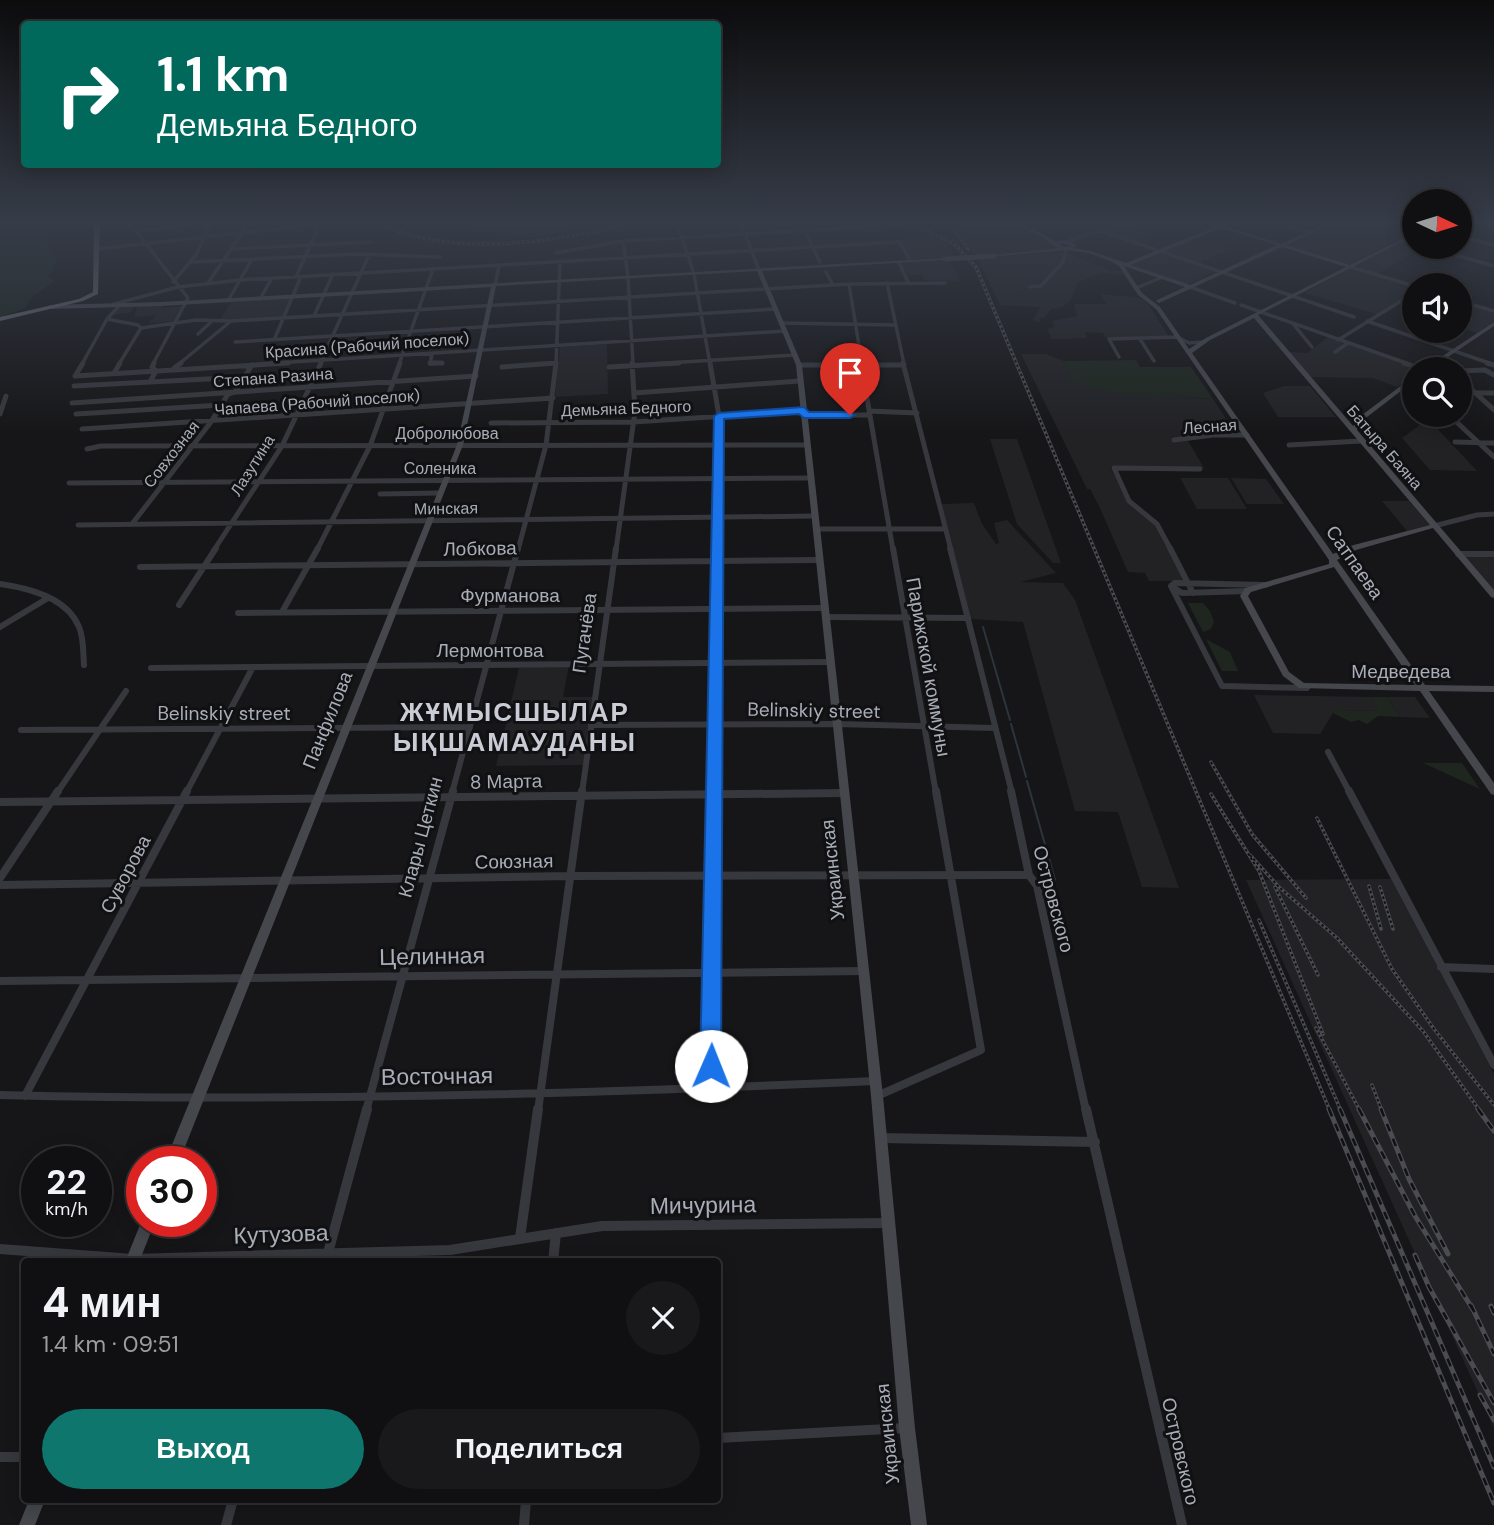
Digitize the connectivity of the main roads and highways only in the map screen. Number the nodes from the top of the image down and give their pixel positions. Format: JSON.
{"nodes":[{"id":1,"x":97,"y":292,"type":"edge"},
{"id":2,"x":0,"y":319,"type":"edge"}],
"edges":[{"from":1,"to":2,"type":"highway"}]}
